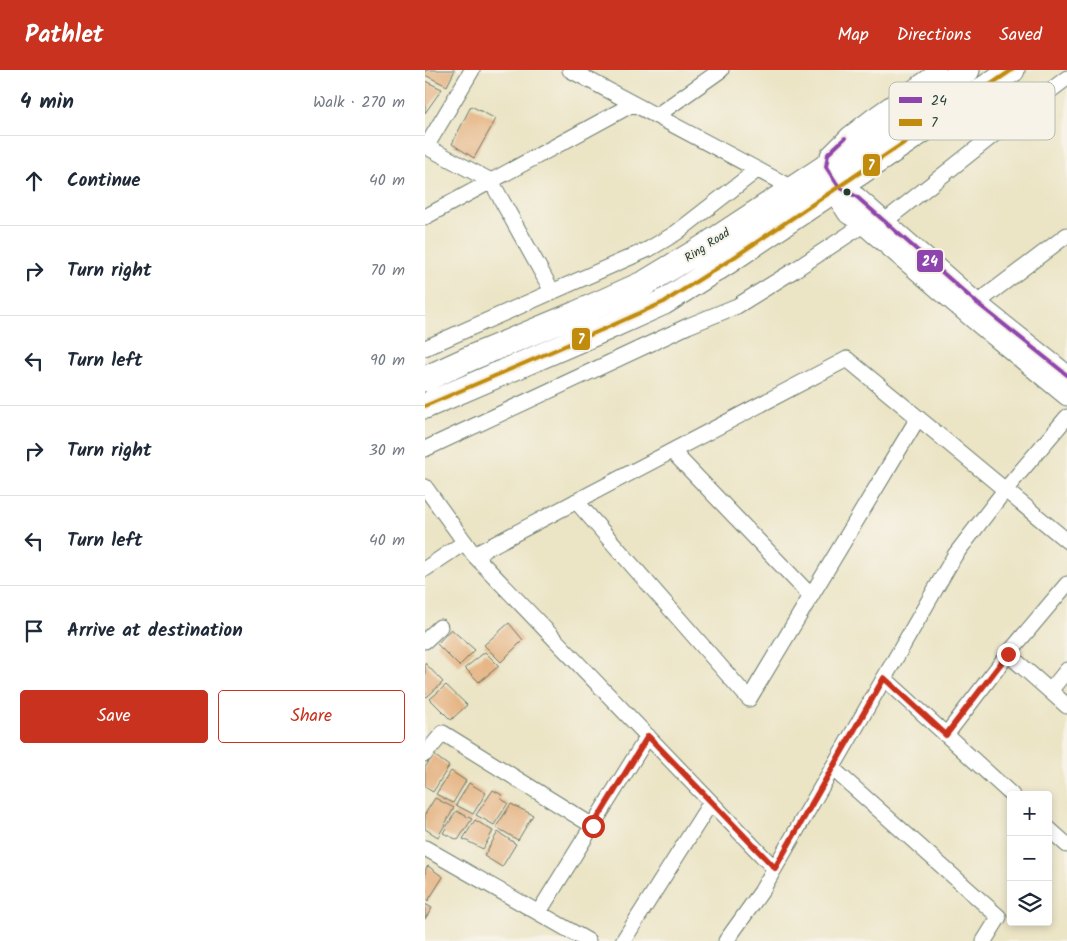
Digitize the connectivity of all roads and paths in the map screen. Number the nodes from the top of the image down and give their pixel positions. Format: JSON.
{"nodes":[{"id":1,"x":472,"y":70,"type":"edge"},
{"id":2,"x":570,"y":70,"type":"edge"},
{"id":3,"x":721,"y":70,"type":"edge"},
{"id":4,"x":938,"y":70,"type":"edge"},
{"id":5,"x":967,"y":70,"type":"edge"},
{"id":6,"x":1012,"y":70,"type":"edge"},
{"id":7,"x":1067,"y":78,"type":"edge"},
{"id":8,"x":921,"y":82,"type":"edge"},
{"id":9,"x":952,"y":82,"type":"edge"},
{"id":10,"x":992,"y":82,"type":"edge"},
{"id":11,"x":1055,"y":87,"type":"edge"},
{"id":12,"x":633,"y":104,"type":"junction"},
{"id":13,"x":889,"y":105,"type":"edge"},
{"id":14,"x":655,"y":116,"type":"junction"},
{"id":15,"x":889,"y":132,"type":"edge"},
{"id":16,"x":895,"y":140,"type":"edge"},
{"id":17,"x":987,"y":140,"type":"edge"},
{"id":18,"x":425,"y":146,"type":"edge"},
{"id":19,"x":757,"y":170,"type":"junction"},
{"id":20,"x":828,"y":180,"type":"junction"},
{"id":21,"x":491,"y":181,"type":"junction"},
{"id":22,"x":792,"y":188,"type":"junction"},
{"id":23,"x":425,"y":217,"type":"edge"},
{"id":24,"x":885,"y":221,"type":"junction"},
{"id":25,"x":863,"y":225,"type":"junction"},
{"id":26,"x":1064,"y":241,"type":"edge"},
{"id":27,"x":552,"y":291,"type":"junction"},
{"id":28,"x":977,"y":303,"type":"junction"},
{"id":29,"x":425,"y":348,"type":"edge"},
{"id":30,"x":1067,"y":375,"type":"edge"},
{"id":31,"x":425,"y":379,"type":"edge"},
{"id":32,"x":1067,"y":396,"type":"edge"},
{"id":33,"x":425,"y":406,"type":"edge"},
{"id":34,"x":1067,"y":417,"type":"edge"},
{"id":35,"x":918,"y":418,"type":"junction"},
{"id":36,"x":425,"y":449,"type":"edge"},
{"id":37,"x":672,"y":450,"type":"junction"},
{"id":38,"x":425,"y":487,"type":"edge"},
{"id":39,"x":1005,"y":490,"type":"junction"},
{"id":40,"x":576,"y":501,"type":"junction"},
{"id":41,"x":1067,"y":541,"type":"edge"},
{"id":42,"x":469,"y":549,"type":"junction"},
{"id":43,"x":425,"y":568,"type":"edge"},
{"id":44,"x":1067,"y":584,"type":"edge"},
{"id":45,"x":811,"y":596,"type":"junction"},
{"id":46,"x":440,"y":627,"type":"dead end"},
{"id":47,"x":425,"y":641,"type":"edge"},
{"id":48,"x":1008,"y":654,"type":"junction"},
{"id":49,"x":1067,"y":670,"type":"edge"},
{"id":50,"x":884,"y":678,"type":"junction"},
{"id":51,"x":1050,"y":691,"type":"junction"},
{"id":52,"x":1067,"y":706,"type":"edge"},
{"id":53,"x":946,"y":735,"type":"junction"},
{"id":54,"x":648,"y":736,"type":"junction"},
{"id":55,"x":425,"y":754,"type":"edge"},
{"id":56,"x":832,"y":768,"type":"junction"},
{"id":57,"x":1008,"y":791,"type":"edge"},
{"id":58,"x":711,"y":802,"type":"junction"},
{"id":59,"x":593,"y":826,"type":"junction"},
{"id":60,"x":1052,"y":832,"type":"edge"},
{"id":61,"x":1067,"y":845,"type":"edge"},
{"id":62,"x":425,"y":848,"type":"edge"},
{"id":63,"x":775,"y":868,"type":"junction"},
{"id":64,"x":539,"y":912,"type":"junction"},
{"id":65,"x":588,"y":941,"type":"edge"},
{"id":66,"x":623,"y":941,"type":"edge"},
{"id":67,"x":727,"y":941,"type":"edge"},
{"id":68,"x":984,"y":941,"type":"edge"}],
"edges":[{"from":1,"to":18,"type":"street"},
{"from":2,"to":12,"type":"street"},
{"from":3,"to":14,"type":"street"},
{"from":4,"to":8,"type":"street"},
{"from":5,"to":9,"type":"highway","name":"Ring Road"},
{"from":6,"to":10,"type":"highway","name":"Ring Road"},
{"from":7,"to":11,"type":"street"},
{"from":12,"to":14,"type":"street"},
{"from":12,"to":21,"type":"street"},
{"from":13,"to":20,"type":"street"},
{"from":14,"to":19,"type":"street"},
{"from":15,"to":20,"type":"highway","name":"Ring Road"},
{"from":16,"to":20,"type":"highway","name":"Ring Road"},
{"from":17,"to":24,"type":"street"},
{"from":18,"to":21,"type":"street"},
{"from":19,"to":22,"type":"street"},
{"from":19,"to":27,"type":"street"},
{"from":20,"to":22,"type":"highway","name":"Ring Road"},
{"from":20,"to":24,"type":"street"},
{"from":20,"to":25,"type":"street"},
{"from":20,"to":33,"type":"highway","name":"Ring Road"},
{"from":21,"to":23,"type":"street"},
{"from":21,"to":27,"type":"street"},
{"from":22,"to":31,"type":"highway","name":"Ring Road"},
{"from":24,"to":28,"type":"street"},
{"from":25,"to":32,"type":"street"},
{"from":25,"to":36,"type":"street"},
{"from":26,"to":28,"type":"street"},
{"from":27,"to":29,"type":"street"},
{"from":28,"to":30,"type":"street"},
{"from":34,"to":39,"type":"street"},
{"from":35,"to":37,"type":"street"},
{"from":35,"to":39,"type":"street"},
{"from":35,"to":45,"type":"street"},
{"from":37,"to":40,"type":"street"},
{"from":37,"to":45,"type":"street"},
{"from":38,"to":42,"type":"street"},
{"from":39,"to":41,"type":"street"},
{"from":39,"to":50,"type":"street"},
{"from":40,"to":42,"type":"street"},
{"from":40,"to":45,"type":"street"},
{"from":42,"to":43,"type":"street"},
{"from":42,"to":54,"type":"street"},
{"from":44,"to":48,"type":"street"},
{"from":46,"to":47,"type":"street"},
{"from":48,"to":51,"type":"street"},
{"from":48,"to":53,"type":"street"},
{"from":49,"to":51,"type":"street"},
{"from":50,"to":53,"type":"street"},
{"from":50,"to":56,"type":"street"},
{"from":51,"to":52,"type":"street"},
{"from":53,"to":57,"type":"street"},
{"from":54,"to":58,"type":"street"},
{"from":54,"to":59,"type":"street"},
{"from":55,"to":59,"type":"street"},
{"from":56,"to":63,"type":"street"},
{"from":56,"to":68,"type":"street"},
{"from":58,"to":63,"type":"street"},
{"from":58,"to":66,"type":"street"},
{"from":59,"to":64,"type":"street"},
{"from":60,"to":61,"type":"street"},
{"from":62,"to":64,"type":"street"},
{"from":63,"to":67,"type":"street"},
{"from":64,"to":65,"type":"street"}]}
